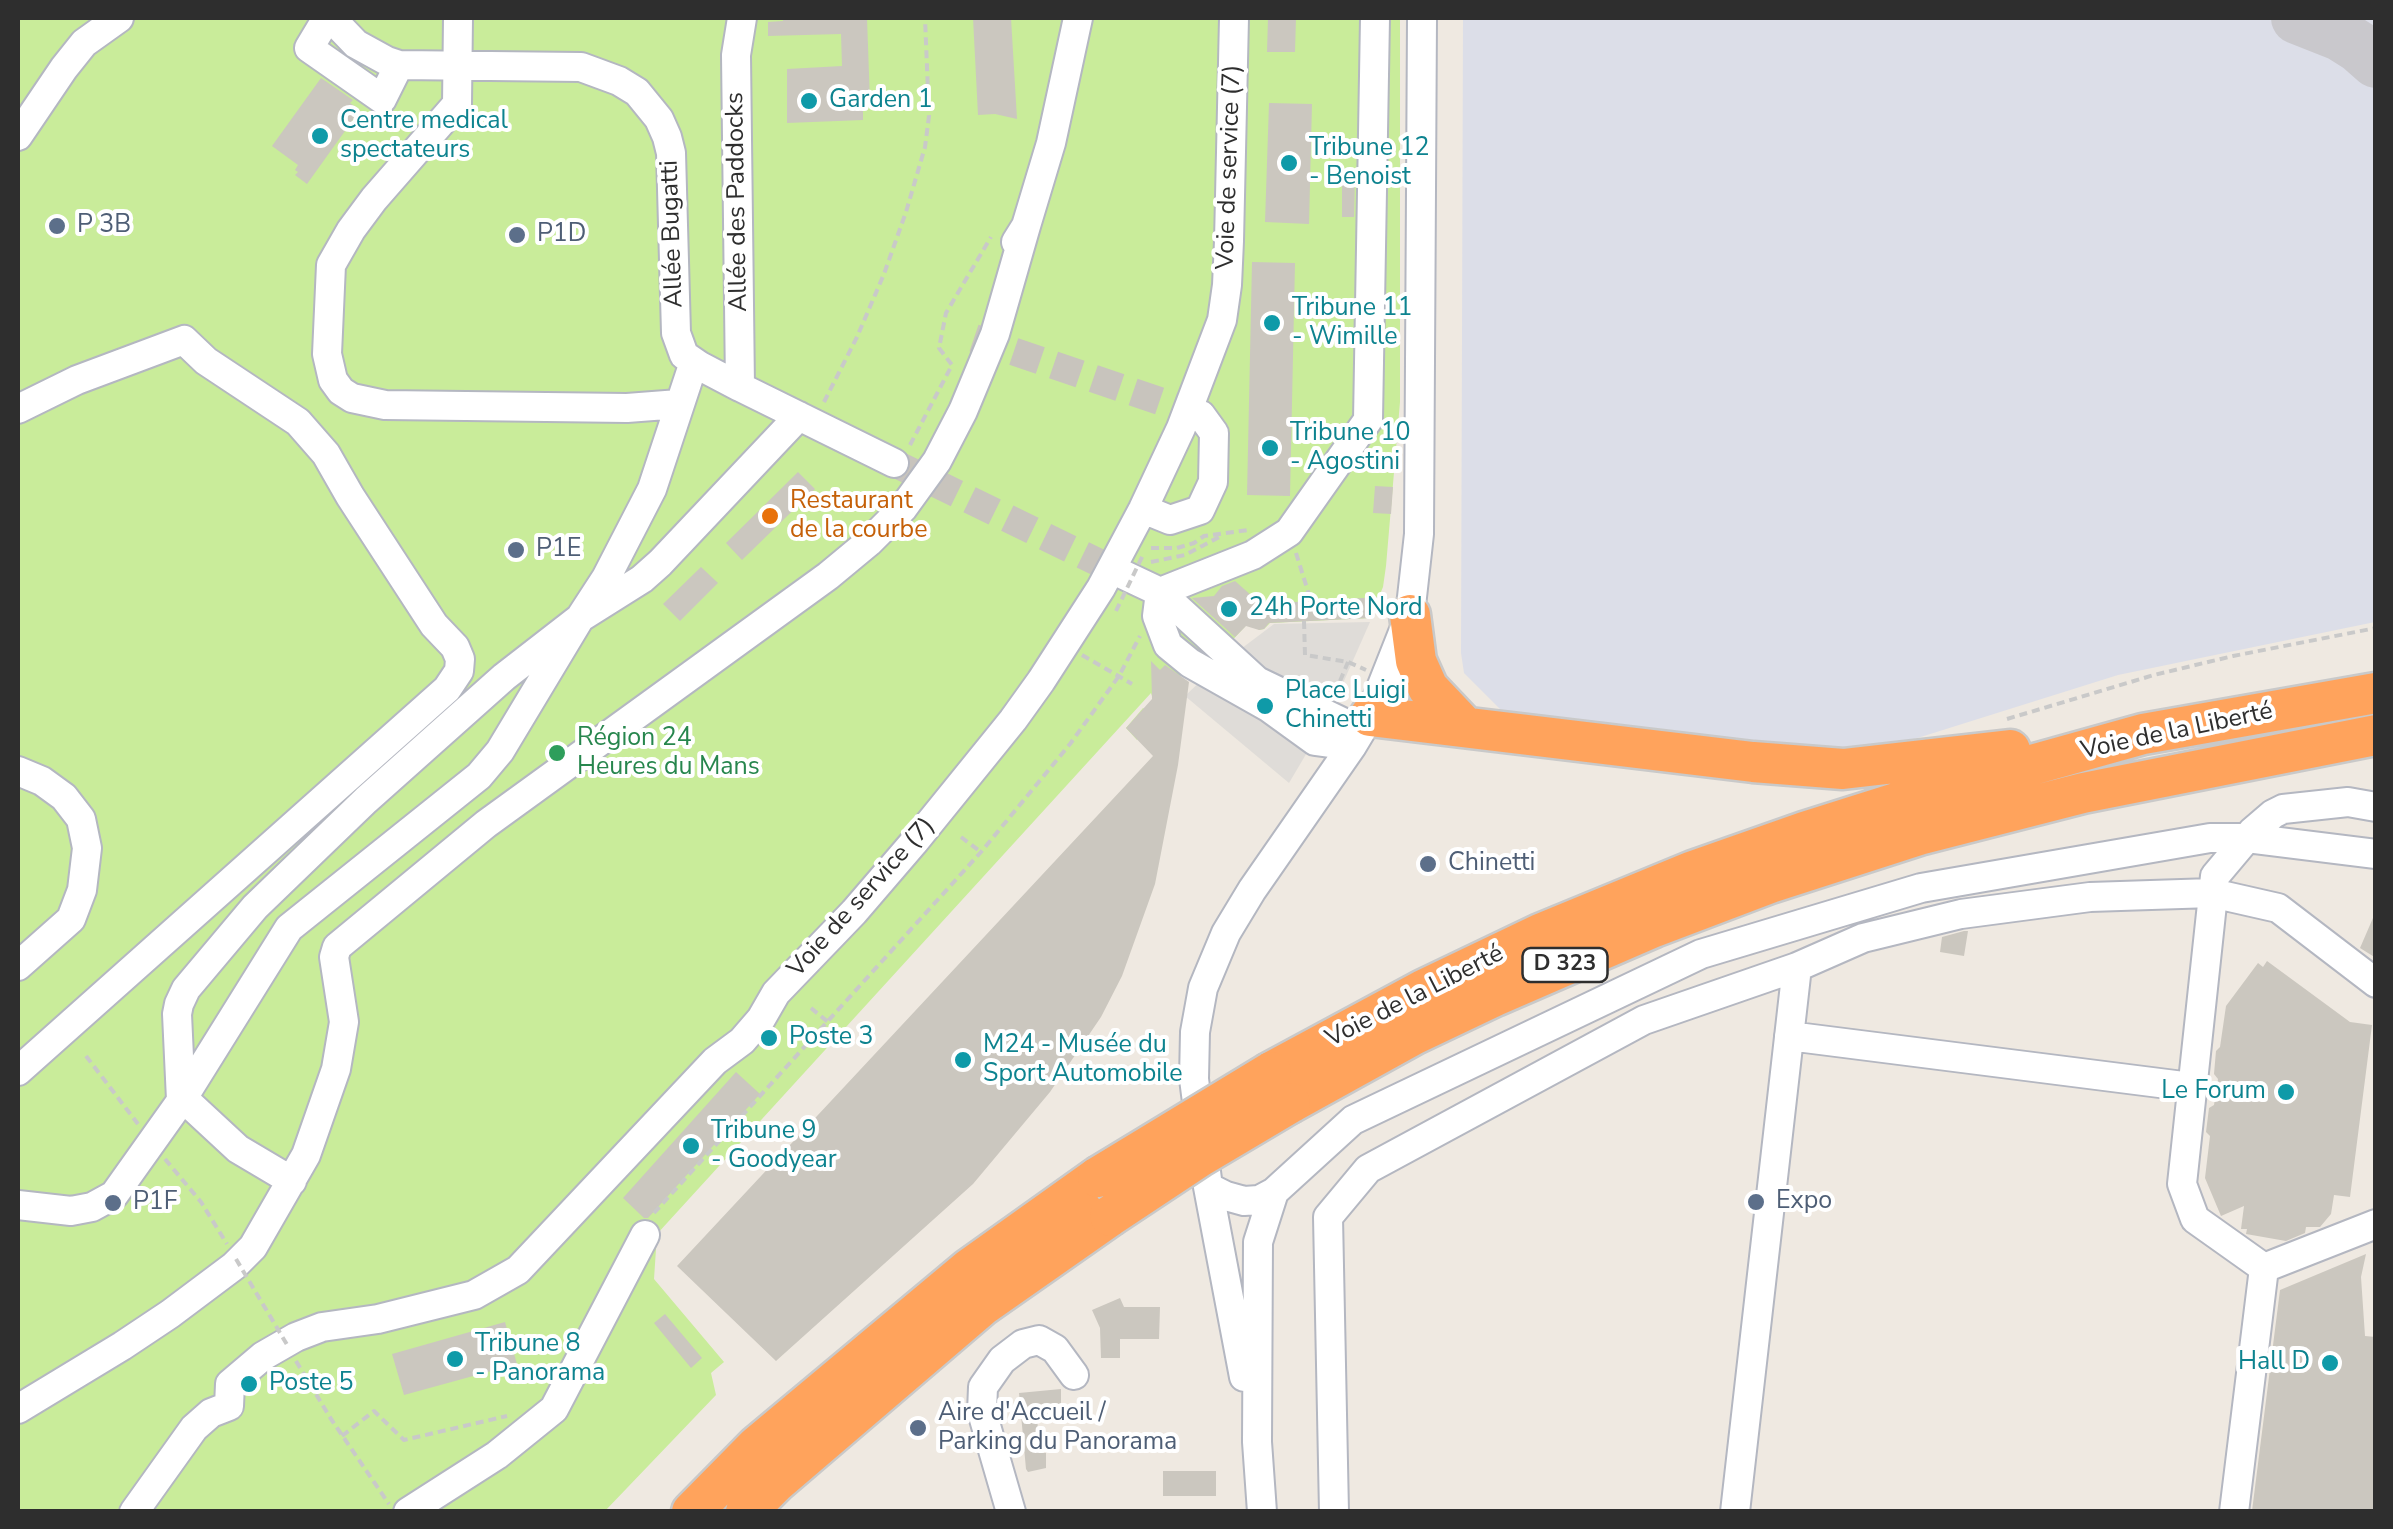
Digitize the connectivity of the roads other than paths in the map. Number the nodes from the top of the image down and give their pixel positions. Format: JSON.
{"nodes":[{"id":1,"x":119,"y":18,"type":"edge"},
{"id":2,"x":329,"y":18,"type":"edge"},
{"id":3,"x":458,"y":18,"type":"edge"},
{"id":4,"x":742,"y":18,"type":"edge"},
{"id":5,"x":1078,"y":18,"type":"edge"},
{"id":6,"x":1234,"y":18,"type":"edge"},
{"id":7,"x":1374,"y":18,"type":"edge"},
{"id":8,"x":1422,"y":18,"type":"edge"},
{"id":9,"x":458,"y":67,"type":"junction"},
{"id":10,"x":18,"y":136,"type":"edge"},
{"id":11,"x":1026,"y":226,"type":"junction"},
{"id":12,"x":974,"y":338,"type":"dead end"},
{"id":13,"x":694,"y":362,"type":"junction"},
{"id":14,"x":740,"y":387,"type":"junction"},
{"id":15,"x":679,"y":404,"type":"junction"},
{"id":16,"x":18,"y":409,"type":"edge"},
{"id":17,"x":1201,"y":415,"type":"dead end"},
{"id":18,"x":808,"y":416,"type":"junction"},
{"id":19,"x":901,"y":458,"type":"tunnel mouth"},
{"id":20,"x":1142,"y":509,"type":"junction"},
{"id":21,"x":1131,"y":576,"type":"tunnel mouth"},
{"id":22,"x":1160,"y":592,"type":"junction"},
{"id":23,"x":1410,"y":615,"type":"junction"},
{"id":24,"x":580,"y":618,"type":"junction"},
{"id":25,"x":2376,"y":694,"type":"edge"},
{"id":26,"x":1367,"y":718,"type":"junction"},
{"id":27,"x":1464,"y":726,"type":"junction"},
{"id":28,"x":2144,"y":734,"type":"junction"},
{"id":29,"x":2376,"y":735,"type":"edge"},
{"id":30,"x":18,"y":771,"type":"edge"},
{"id":31,"x":2375,"y":807,"type":"edge"},
{"id":32,"x":2247,"y":838,"type":"junction"},
{"id":33,"x":2372,"y":853,"type":"edge"},
{"id":34,"x":2212,"y":893,"type":"junction"},
{"id":35,"x":18,"y":966,"type":"edge"},
{"id":36,"x":1797,"y":967,"type":"junction"},
{"id":37,"x":2376,"y":983,"type":"edge"},
{"id":38,"x":1789,"y":1036,"type":"junction"},
{"id":39,"x":18,"y":1071,"type":"edge"},
{"id":40,"x":1280,"y":1087,"type":"junction"},
{"id":41,"x":2192,"y":1087,"type":"junction"},
{"id":42,"x":182,"y":1099,"type":"junction"},
{"id":43,"x":292,"y":1182,"type":"junction"},
{"id":44,"x":1208,"y":1188,"type":"junction"},
{"id":45,"x":1274,"y":1192,"type":"junction"},
{"id":46,"x":18,"y":1206,"type":"edge"},
{"id":47,"x":650,"y":1224,"type":"road end"},
{"id":48,"x":2376,"y":1224,"type":"edge"},
{"id":49,"x":2264,"y":1268,"type":"junction"},
{"id":50,"x":1074,"y":1376,"type":"dead end"},
{"id":51,"x":18,"y":1409,"type":"edge"},
{"id":52,"x":1256,"y":1442,"type":"junction"},
{"id":53,"x":134,"y":1512,"type":"edge"},
{"id":54,"x":408,"y":1512,"type":"edge"},
{"id":55,"x":692,"y":1512,"type":"edge"},
{"id":56,"x":746,"y":1512,"type":"edge"},
{"id":57,"x":1011,"y":1512,"type":"edge"},
{"id":58,"x":1262,"y":1512,"type":"edge"},
{"id":59,"x":1334,"y":1512,"type":"edge"},
{"id":60,"x":1736,"y":1512,"type":"edge"},
{"id":61,"x":2234,"y":1512,"type":"edge"}],
"edges":[{"from":1,"to":10,"type":"street"},
{"from":2,"to":9,"type":"street","name":"Allée Bugatti"},
{"from":3,"to":9,"type":"street"},
{"from":4,"to":14,"type":"street","name":"Allée des Paddocks"},
{"from":5,"to":11,"type":"street"},
{"from":6,"to":20,"type":"street","name":"Voie de service (7)"},
{"from":7,"to":22,"type":"street"},
{"from":8,"to":23,"type":"street"},
{"from":9,"to":13,"type":"street","name":"Allée Bugatti"},
{"from":9,"to":15,"type":"street"},
{"from":11,"to":12,"type":"street"},
{"from":11,"to":43,"type":"street"},
{"from":13,"to":14,"type":"street"},
{"from":13,"to":15,"type":"street"},
{"from":14,"to":18,"type":"street"},
{"from":15,"to":24,"type":"street"},
{"from":16,"to":39,"type":"street"},
{"from":17,"to":20,"type":"street"},
{"from":18,"to":19,"type":"street"},
{"from":18,"to":24,"type":"street"},
{"from":20,"to":53,"type":"street","name":"Voie de service (7)"},
{"from":21,"to":22,"type":"street"},
{"from":22,"to":26,"type":"street"},
{"from":23,"to":26,"type":"street"},
{"from":23,"to":27,"type":"highway"},
{"from":24,"to":42,"type":"street"},
{"from":24,"to":42,"type":"street"},
{"from":25,"to":28,"type":"highway","name":"Voie de la Liberté","number":"D 323"},
{"from":26,"to":27,"type":"highway"},
{"from":26,"to":44,"type":"street"},
{"from":27,"to":28,"type":"highway"},
{"from":28,"to":40,"type":"highway","name":"Voie de la Liberté","number":"D 323"},
{"from":29,"to":40,"type":"highway","name":"Voie de la Liberté","number":"D 323"},
{"from":30,"to":35,"type":"street"},
{"from":31,"to":32,"type":"street"},
{"from":31,"to":33,"type":"street"},
{"from":32,"to":33,"type":"street"},
{"from":32,"to":34,"type":"street"},
{"from":32,"to":45,"type":"street"},
{"from":34,"to":36,"type":"street"},
{"from":34,"to":37,"type":"street"},
{"from":34,"to":41,"type":"street"},
{"from":36,"to":38,"type":"street"},
{"from":36,"to":59,"type":"street"},
{"from":38,"to":41,"type":"street"},
{"from":38,"to":60,"type":"street"},
{"from":40,"to":55,"type":"highway","name":"Voie de la Liberté","number":"D 323","bridge":true},
{"from":40,"to":56,"type":"highway","name":"Voie de la Liberté","number":"D 323","bridge":true},
{"from":41,"to":49,"type":"street"},
{"from":42,"to":43,"type":"street"},
{"from":42,"to":46,"type":"street"},
{"from":43,"to":51,"type":"street"},
{"from":44,"to":45,"type":"street"},
{"from":44,"to":52,"type":"street"},
{"from":45,"to":52,"type":"street"},
{"from":47,"to":54,"type":"street"},
{"from":48,"to":49,"type":"street"},
{"from":49,"to":61,"type":"street"},
{"from":50,"to":57,"type":"street"},
{"from":52,"to":58,"type":"street"}]}
